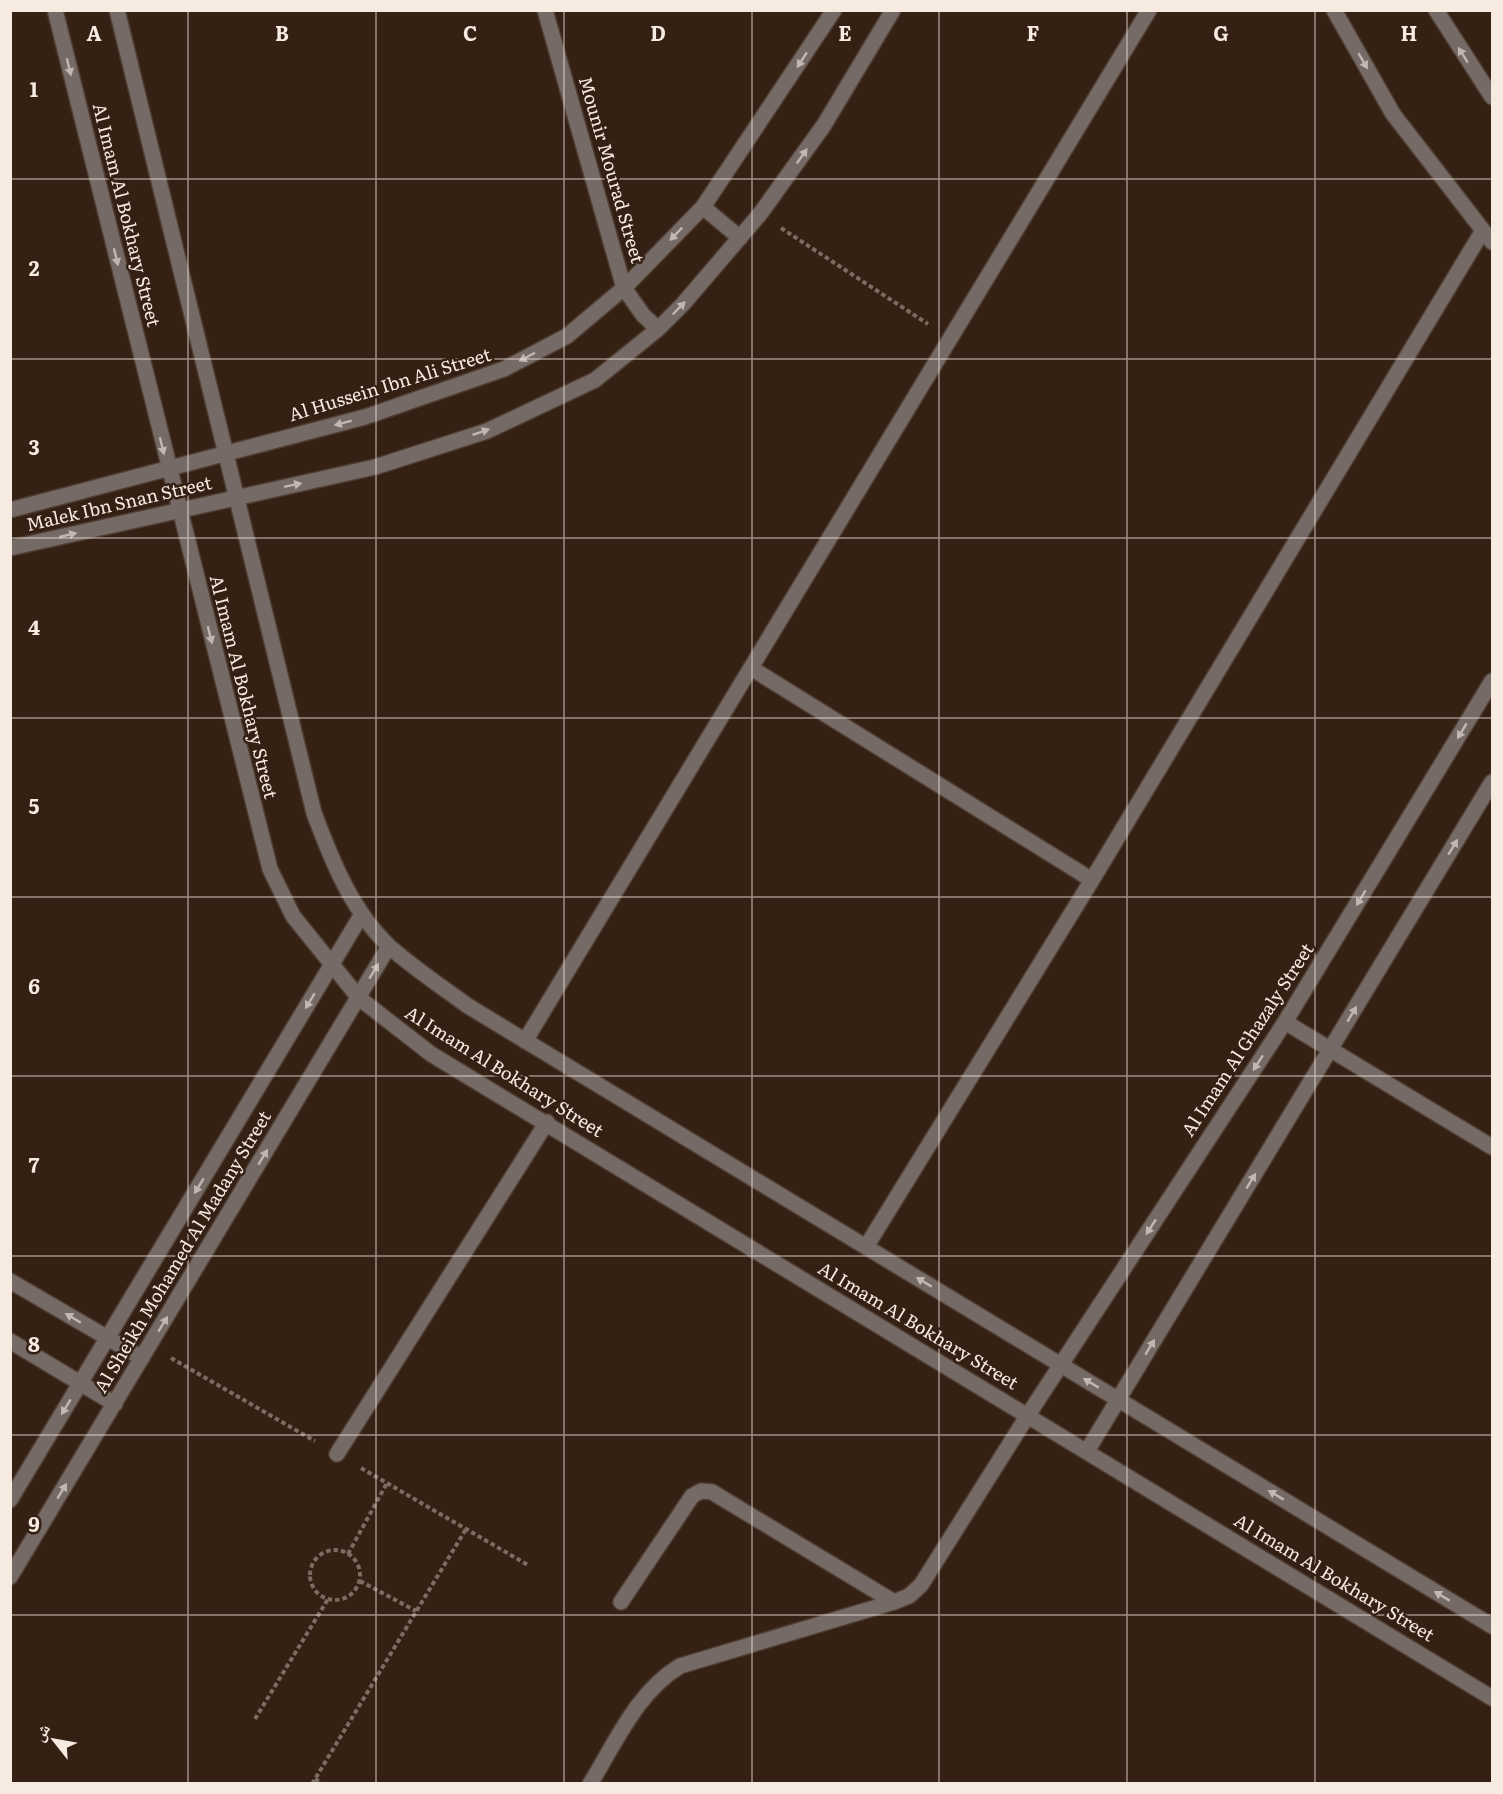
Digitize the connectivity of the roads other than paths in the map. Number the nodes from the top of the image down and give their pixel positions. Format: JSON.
{"nodes":[{"id":1,"x":55,"y":10,"type":"edge"},
{"id":2,"x":117,"y":10,"type":"edge"},
{"id":3,"x":545,"y":10,"type":"edge"},
{"id":4,"x":834,"y":10,"type":"edge"},
{"id":5,"x":893,"y":10,"type":"edge"},
{"id":6,"x":1149,"y":10,"type":"edge"},
{"id":7,"x":1334,"y":10,"type":"edge"},
{"id":8,"x":1436,"y":10,"type":"edge"},
{"id":9,"x":1486,"y":76,"type":"edge"},
{"id":10,"x":1492,"y":97,"type":"edge"},
{"id":11,"x":703,"y":207,"type":"junction"},
{"id":12,"x":1487,"y":237,"type":"edge"},
{"id":13,"x":740,"y":238,"type":"junction"},
{"id":14,"x":624,"y":288,"type":"junction"},
{"id":15,"x":658,"y":329,"type":"junction"},
{"id":16,"x":226,"y":454,"type":"junction"},
{"id":17,"x":168,"y":469,"type":"junction"},
{"id":18,"x":236,"y":497,"type":"junction"},
{"id":19,"x":10,"y":510,"type":"edge"},
{"id":20,"x":178,"y":510,"type":"junction"},
{"id":21,"x":10,"y":548,"type":"edge"},
{"id":22,"x":751,"y":668,"type":"junction"},
{"id":23,"x":1492,"y":681,"type":"edge"},
{"id":24,"x":1492,"y":782,"type":"edge"},
{"id":25,"x":1092,"y":880,"type":"junction"},
{"id":26,"x":362,"y":914,"type":"junction"},
{"id":27,"x":389,"y":946,"type":"junction"},
{"id":28,"x":331,"y":966,"type":"junction"},
{"id":29,"x":359,"y":998,"type":"junction"},
{"id":30,"x":1285,"y":1022,"type":"junction"},
{"id":31,"x":525,"y":1041,"type":"junction"},
{"id":32,"x":1330,"y":1049,"type":"junction"},
{"id":33,"x":546,"y":1122,"type":"junction"},
{"id":34,"x":1492,"y":1147,"type":"edge"},
{"id":35,"x":866,"y":1247,"type":"junction"},
{"id":36,"x":10,"y":1281,"type":"edge"},
{"id":37,"x":107,"y":1338,"type":"junction"},
{"id":38,"x":10,"y":1341,"type":"edge"},
{"id":39,"x":142,"y":1358,"type":"junction"},
{"id":40,"x":1061,"y":1365,"type":"junction"},
{"id":41,"x":81,"y":1383,"type":"junction"},
{"id":42,"x":1118,"y":1400,"type":"junction"},
{"id":43,"x":115,"y":1404,"type":"junction"},
{"id":44,"x":1028,"y":1415,"type":"junction"},
{"id":45,"x":1087,"y":1451,"type":"junction"},
{"id":46,"x":337,"y":1454,"type":"dead end"},
{"id":47,"x":10,"y":1500,"type":"edge"},
{"id":48,"x":10,"y":1577,"type":"edge"},
{"id":49,"x":621,"y":1602,"type":"dead end"},
{"id":50,"x":894,"y":1602,"type":"junction"},
{"id":51,"x":1492,"y":1626,"type":"edge"},
{"id":52,"x":1492,"y":1698,"type":"edge"},
{"id":53,"x":590,"y":1784,"type":"edge"}],
"edges":[{"from":1,"to":17,"type":"street","name":"Al Imam Al Bokhary Street","one_way":true},
{"from":2,"to":16,"type":"street","name":"Al Imam Al Bokhary Street"},
{"from":3,"to":14,"type":"street","name":"Mounir Mourad Street"},
{"from":4,"to":11,"type":"street","name":"Al Hussein Ibn Ali Street","one_way":true},
{"from":13,"to":5,"type":"street","one_way":true},
{"from":6,"to":22,"type":"street"},
{"from":7,"to":12,"type":"street","one_way":true},
{"from":9,"to":8,"type":"street","one_way":true},
{"from":9,"to":10,"type":"street"},
{"from":11,"to":13,"type":"street"},
{"from":11,"to":14,"type":"street","name":"Al Hussein Ibn Ali Street","one_way":true},
{"from":12,"to":25,"type":"street"},
{"from":15,"to":13,"type":"street","one_way":true},
{"from":14,"to":15,"type":"street","name":"Mounir Mourad Street"},
{"from":14,"to":16,"type":"street","name":"Al Hussein Ibn Ali Street","one_way":true},
{"from":18,"to":15,"type":"street","one_way":true},
{"from":16,"to":17,"type":"street","name":"Malek Ibn Snan Street"},
{"from":16,"to":18,"type":"street","name":"Al Imam Al Bokhary Street"},
{"from":17,"to":19,"type":"street","name":"Malek Ibn Snan Street"},
{"from":17,"to":20,"type":"street","name":"Al Imam Al Bokhary Street"},
{"from":18,"to":20,"type":"street","name":"Malek Ibn Snan Street"},
{"from":18,"to":26,"type":"street","name":"Al Imam Al Bokhary Street"},
{"from":21,"to":20,"type":"street","name":"Malek Ibn Snan Street","one_way":true},
{"from":20,"to":28,"type":"street","name":"Al Imam Al Bokhary Street","one_way":true},
{"from":22,"to":25,"type":"street"},
{"from":22,"to":31,"type":"street"},
{"from":23,"to":30,"type":"street","name":"Al Imam Al Ghazaly Street","one_way":true},
{"from":32,"to":24,"type":"street","one_way":true},
{"from":25,"to":35,"type":"street"},
{"from":26,"to":27,"type":"street","name":"Al Imam Al Bokhary Street"},
{"from":26,"to":28,"type":"street","name":"Al Sheikh Mohamed Al Madany Street"},
{"from":29,"to":27,"type":"street","name":"Al Sheikh Mohamed Al Madany Street","one_way":true},
{"from":27,"to":31,"type":"street","name":"Al Imam Al Bokhary Street"},
{"from":28,"to":29,"type":"street","name":"Al Imam Al Bokhary Street"},
{"from":28,"to":37,"type":"street","name":"Al Sheikh Mohamed Al Madany Street","one_way":true},
{"from":29,"to":33,"type":"street","name":"Al Imam Al Bokhary Street"},
{"from":39,"to":29,"type":"street","name":"Al Sheikh Mohamed Al Madany Street","one_way":true},
{"from":30,"to":32,"type":"street"},
{"from":30,"to":40,"type":"street","name":"Al Imam Al Ghazaly Street","one_way":true},
{"from":31,"to":35,"type":"street","name":"Al Imam Al Bokhary Street"},
{"from":32,"to":34,"type":"street"},
{"from":42,"to":32,"type":"street","one_way":true},
{"from":33,"to":44,"type":"street","name":"Al Imam Al Bokhary Street"},
{"from":33,"to":46,"type":"street"},
{"from":40,"to":35,"type":"street","name":"Al Imam Al Bokhary Street","one_way":true},
{"from":37,"to":36,"type":"street","one_way":true},
{"from":37,"to":39,"type":"street"},
{"from":37,"to":41,"type":"street","name":"Al Sheikh Mohamed Al Madany Street"},
{"from":38,"to":41,"type":"street"},
{"from":39,"to":43,"type":"street","name":"Al Sheikh Mohamed Al Madany Street"},
{"from":42,"to":40,"type":"street","name":"Al Imam Al Bokhary Street","one_way":true},
{"from":40,"to":44,"type":"street","name":"Al Imam Al Ghazaly Street"},
{"from":41,"to":43,"type":"street"},
{"from":41,"to":47,"type":"street","name":"Al Sheikh Mohamed Al Madany Street","one_way":true},
{"from":42,"to":45,"type":"street"},
{"from":51,"to":42,"type":"street","name":"Al Imam Al Bokhary Street","one_way":true},
{"from":48,"to":43,"type":"street","name":"Al Sheikh Mohamed Al Madany Street","one_way":true},
{"from":44,"to":45,"type":"street","name":"Al Imam Al Bokhary Street"},
{"from":44,"to":50,"type":"street","name":"Al Imam Al Ghazaly Street"},
{"from":45,"to":52,"type":"street","name":"Al Imam Al Bokhary Street"},
{"from":49,"to":50,"type":"street"},
{"from":50,"to":53,"type":"street","name":"Al Imam Al Ghazaly Street"}]}
